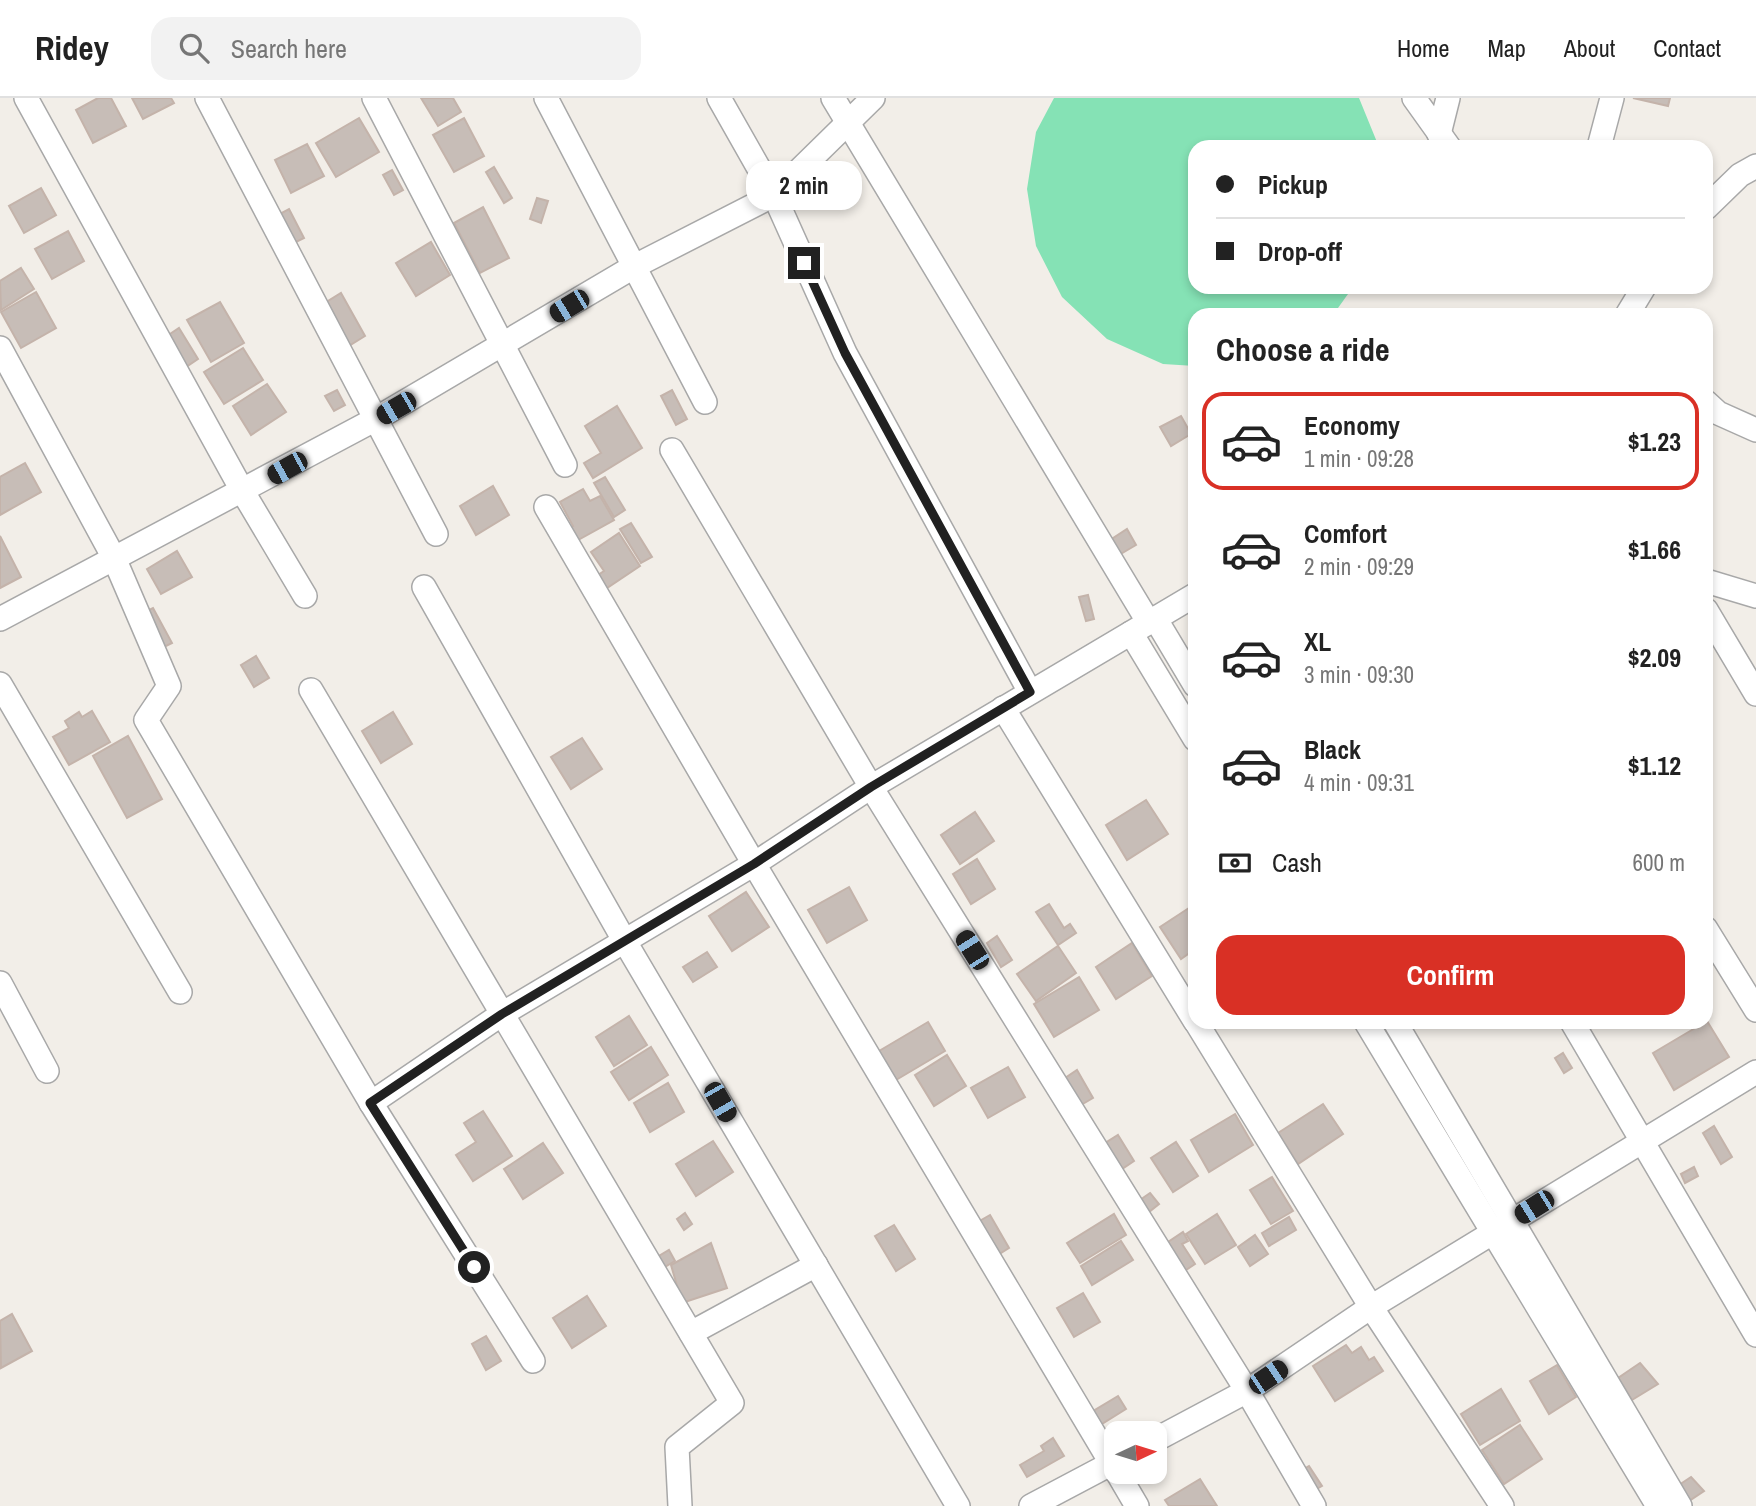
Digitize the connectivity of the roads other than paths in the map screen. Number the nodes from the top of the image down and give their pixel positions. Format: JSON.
{"nodes":[{"id":1,"x":26,"y":98,"type":"edge"},
{"id":2,"x":207,"y":98,"type":"edge"},
{"id":3,"x":374,"y":98,"type":"edge"},
{"id":4,"x":546,"y":98,"type":"edge"},
{"id":5,"x":719,"y":98,"type":"edge"},
{"id":6,"x":833,"y":98,"type":"edge"},
{"id":7,"x":847,"y":98,"type":"edge"},
{"id":8,"x":873,"y":98,"type":"edge"},
{"id":9,"x":1414,"y":98,"type":"edge"},
{"id":10,"x":1448,"y":98,"type":"edge"},
{"id":11,"x":1612,"y":98,"type":"edge"},
{"id":12,"x":848,"y":123,"type":"junction"},
{"id":13,"x":1444,"y":140,"type":"edge"},
{"id":14,"x":1601,"y":140,"type":"edge"},
{"id":15,"x":1756,"y":166,"type":"edge"},
{"id":16,"x":774,"y":195,"type":"junction"},
{"id":17,"x":1713,"y":201,"type":"edge"},
{"id":18,"x":635,"y":266,"type":"junction"},
{"id":19,"x":503,"y":346,"type":"junction"},
{"id":20,"x":1,"y":350,"type":"edge"},
{"id":21,"x":705,"y":402,"type":"dead end"},
{"id":22,"x":1713,"y":408,"type":"edge"},
{"id":23,"x":374,"y":420,"type":"junction"},
{"id":24,"x":1756,"y":430,"type":"edge"},
{"id":25,"x":672,"y":450,"type":"dead end"},
{"id":26,"x":565,"y":465,"type":"dead end"},
{"id":27,"x":243,"y":492,"type":"junction"},
{"id":28,"x":546,"y":507,"type":"dead end"},
{"id":29,"x":436,"y":534,"type":"dead end"},
{"id":30,"x":114,"y":558,"type":"junction"},
{"id":31,"x":1713,"y":583,"type":"edge"},
{"id":32,"x":424,"y":587,"type":"dead end"},
{"id":33,"x":305,"y":596,"type":"dead end"},
{"id":34,"x":1756,"y":596,"type":"edge"},
{"id":35,"x":1188,"y":599,"type":"edge"},
{"id":36,"x":0,"y":619,"type":"edge"},
{"id":37,"x":1713,"y":622,"type":"edge"},
{"id":38,"x":1145,"y":625,"type":"junction"},
{"id":39,"x":1188,"y":677,"type":"edge"},
{"id":40,"x":0,"y":684,"type":"edge"},
{"id":41,"x":311,"y":690,"type":"dead end"},
{"id":42,"x":1030,"y":692,"type":"junction"},
{"id":43,"x":1756,"y":694,"type":"edge"},
{"id":44,"x":1003,"y":708,"type":"junction"},
{"id":45,"x":1188,"y":723,"type":"edge"},
{"id":46,"x":871,"y":787,"type":"junction"},
{"id":47,"x":754,"y":864,"type":"junction"},
{"id":48,"x":624,"y":940,"type":"junction"},
{"id":49,"x":1713,"y":940,"type":"edge"},
{"id":50,"x":0,"y":983,"type":"edge"},
{"id":51,"x":180,"y":992,"type":"dead end"},
{"id":52,"x":1188,"y":1008,"type":"edge"},
{"id":53,"x":1756,"y":1010,"type":"edge"},
{"id":54,"x":502,"y":1014,"type":"junction"},
{"id":55,"x":1201,"y":1029,"type":"edge"},
{"id":56,"x":1371,"y":1029,"type":"edge"},
{"id":57,"x":1399,"y":1029,"type":"edge"},
{"id":58,"x":1576,"y":1029,"type":"edge"},
{"id":59,"x":47,"y":1070,"type":"dead end"},
{"id":60,"x":1756,"y":1072,"type":"edge"},
{"id":61,"x":370,"y":1103,"type":"junction"},
{"id":62,"x":1642,"y":1141,"type":"junction"},
{"id":63,"x":1503,"y":1226,"type":"junction"},
{"id":64,"x":816,"y":1265,"type":"junction"},
{"id":65,"x":1371,"y":1307,"type":"junction"},
{"id":66,"x":691,"y":1333,"type":"junction"},
{"id":67,"x":1756,"y":1335,"type":"edge"},
{"id":68,"x":533,"y":1362,"type":"dead end"},
{"id":69,"x":1247,"y":1391,"type":"junction"},
{"id":70,"x":1167,"y":1434,"type":"edge"},
{"id":71,"x":1104,"y":1446,"type":"edge"},
{"id":72,"x":1104,"y":1472,"type":"edge"},
{"id":73,"x":1125,"y":1484,"type":"edge"},
{"id":74,"x":1656,"y":1491,"type":"edge"},
{"id":75,"x":680,"y":1506,"type":"edge"},
{"id":76,"x":958,"y":1506,"type":"edge"},
{"id":77,"x":1031,"y":1506,"type":"edge"},
{"id":78,"x":1137,"y":1506,"type":"edge"},
{"id":79,"x":1314,"y":1506,"type":"edge"},
{"id":80,"x":1502,"y":1506,"type":"edge"},
{"id":81,"x":1680,"y":1506,"type":"edge"}],
"edges":[{"from":1,"to":27,"type":"street"},
{"from":2,"to":23,"type":"street"},
{"from":3,"to":19,"type":"street"},
{"from":4,"to":18,"type":"street"},
{"from":5,"to":16,"type":"street"},
{"from":6,"to":12,"type":"street"},
{"from":7,"to":12,"type":"street"},
{"from":8,"to":12,"type":"street"},
{"from":9,"to":13,"type":"street"},
{"from":10,"to":13,"type":"street"},
{"from":11,"to":14,"type":"street"},
{"from":12,"to":16,"type":"street"},
{"from":12,"to":38,"type":"street"},
{"from":15,"to":17,"type":"street"},
{"from":16,"to":18,"type":"street"},
{"from":16,"to":42,"type":"street"},
{"from":18,"to":19,"type":"street"},
{"from":18,"to":21,"type":"street"},
{"from":19,"to":23,"type":"street"},
{"from":19,"to":26,"type":"street"},
{"from":20,"to":30,"type":"street"},
{"from":22,"to":24,"type":"street"},
{"from":23,"to":27,"type":"street"},
{"from":23,"to":29,"type":"street"},
{"from":25,"to":46,"type":"street"},
{"from":27,"to":30,"type":"street"},
{"from":27,"to":33,"type":"street"},
{"from":28,"to":47,"type":"street"},
{"from":30,"to":36,"type":"street"},
{"from":30,"to":61,"type":"street"},
{"from":31,"to":34,"type":"street"},
{"from":32,"to":48,"type":"street"},
{"from":35,"to":38,"type":"street"},
{"from":37,"to":43,"type":"street"},
{"from":38,"to":39,"type":"street"},
{"from":38,"to":42,"type":"street"},
{"from":38,"to":45,"type":"street"},
{"from":40,"to":51,"type":"street"},
{"from":41,"to":54,"type":"street"},
{"from":42,"to":44,"type":"street"},
{"from":44,"to":46,"type":"street"},
{"from":44,"to":52,"type":"street"},
{"from":46,"to":47,"type":"street"},
{"from":46,"to":69,"type":"street"},
{"from":47,"to":48,"type":"street"},
{"from":47,"to":71,"type":"street"},
{"from":48,"to":54,"type":"street"},
{"from":48,"to":64,"type":"street"},
{"from":49,"to":53,"type":"street"},
{"from":50,"to":59,"type":"street"},
{"from":54,"to":61,"type":"street"},
{"from":54,"to":66,"type":"street"},
{"from":55,"to":65,"type":"street"},
{"from":56,"to":63,"type":"street"},
{"from":57,"to":63,"type":"street"},
{"from":58,"to":62,"type":"street"},
{"from":60,"to":62,"type":"street"},
{"from":61,"to":68,"type":"street"},
{"from":62,"to":63,"type":"street"},
{"from":62,"to":67,"type":"street"},
{"from":63,"to":65,"type":"street"},
{"from":63,"to":74,"type":"street"},
{"from":64,"to":66,"type":"street"},
{"from":64,"to":76,"type":"street"},
{"from":65,"to":69,"type":"street"},
{"from":65,"to":80,"type":"street"},
{"from":66,"to":75,"type":"street"},
{"from":69,"to":70,"type":"street"},
{"from":69,"to":79,"type":"street"},
{"from":72,"to":77,"type":"street"},
{"from":73,"to":78,"type":"street"},
{"from":74,"to":81,"type":"street"}]}
